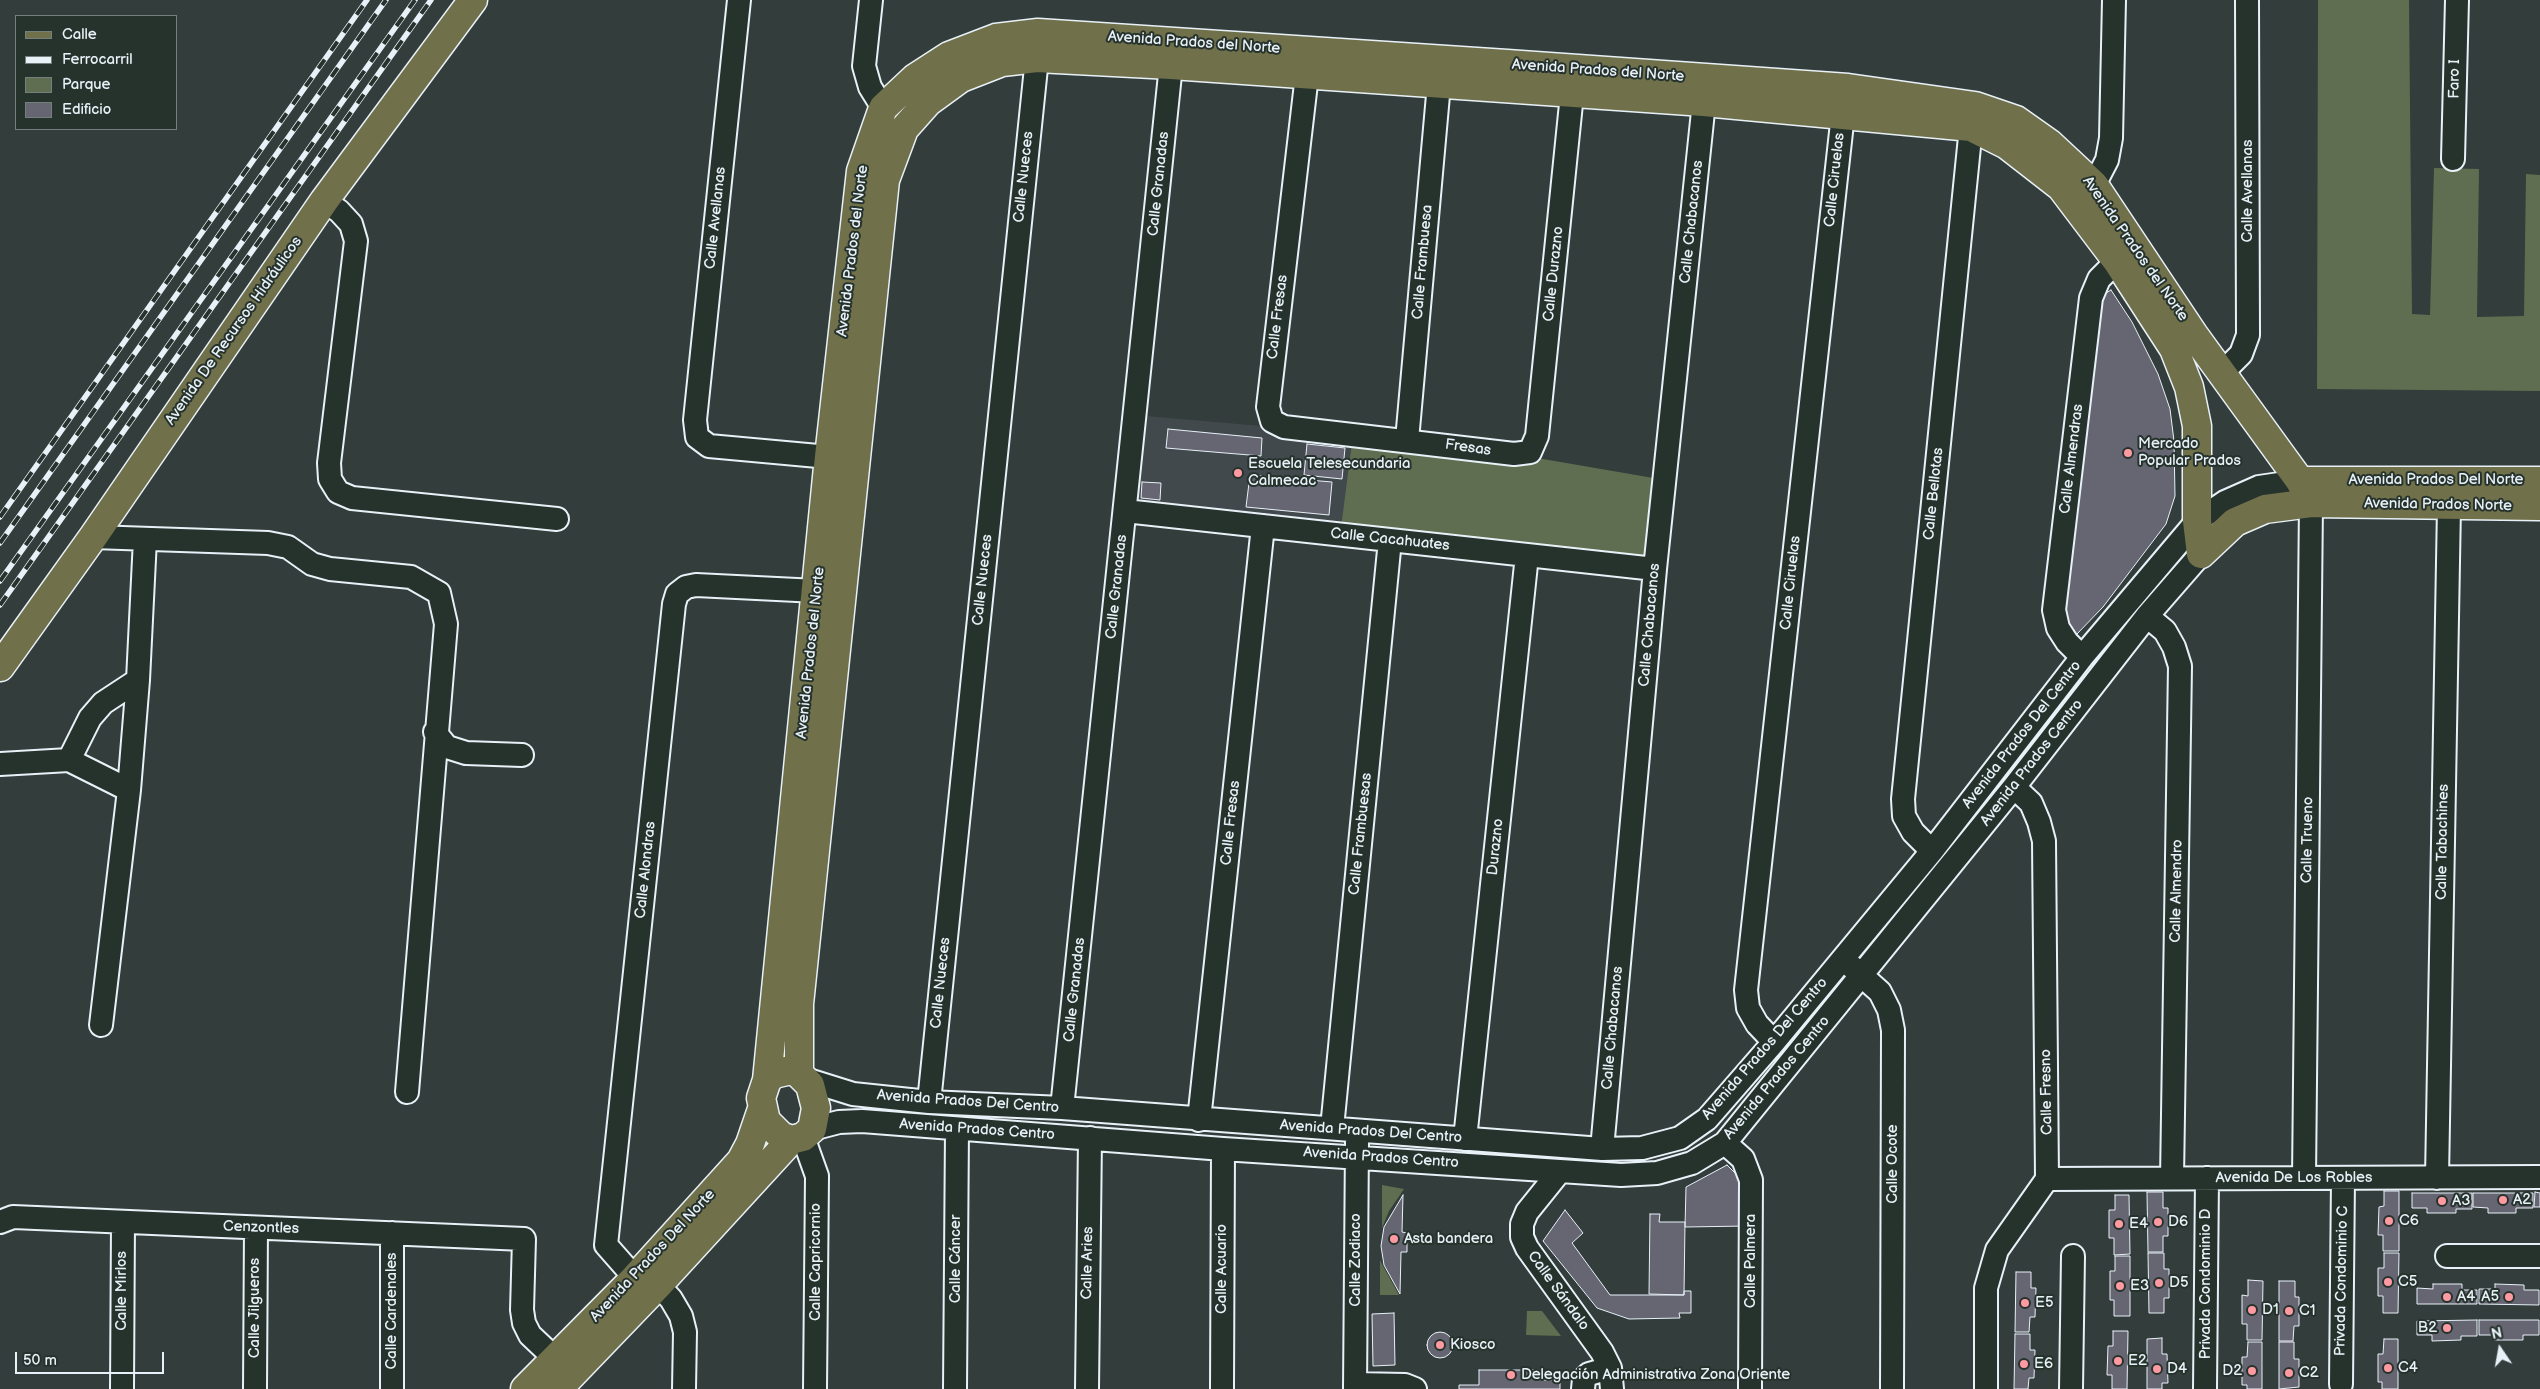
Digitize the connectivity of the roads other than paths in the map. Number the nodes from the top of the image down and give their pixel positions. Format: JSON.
{"nodes":[{"id":1,"x":474,"y":0,"type":"edge"},
{"id":2,"x":739,"y":0,"type":"edge"},
{"id":3,"x":872,"y":0,"type":"edge"},
{"id":4,"x":2114,"y":0,"type":"edge"},
{"id":5,"x":2247,"y":0,"type":"edge"},
{"id":6,"x":2457,"y":0,"type":"edge"},
{"id":7,"x":1037,"y":58,"type":"junction"},
{"id":8,"x":1171,"y":65,"type":"junction"},
{"id":9,"x":1307,"y":75,"type":"junction"},
{"id":10,"x":1506,"y":77,"type":"junction"},
{"id":11,"x":1439,"y":84,"type":"junction"},
{"id":12,"x":1572,"y":94,"type":"junction"},
{"id":13,"x":1704,"y":102,"type":"junction"},
{"id":14,"x":883,"y":108,"type":"junction"},
{"id":15,"x":1843,"y":114,"type":"junction"},
{"id":16,"x":1971,"y":127,"type":"junction"},
{"id":17,"x":2042,"y":154,"type":"junction"},
{"id":18,"x":2453,"y":158,"type":"dead end"},
{"id":19,"x":873,"y":175,"type":"junction"},
{"id":20,"x":2094,"y":185,"type":"junction"},
{"id":21,"x":324,"y":201,"type":"junction"},
{"id":22,"x":2118,"y":262,"type":"junction"},
{"id":23,"x":2184,"y":342,"type":"junction"},
{"id":24,"x":2222,"y":373,"type":"junction"},
{"id":25,"x":1407,"y":440,"type":"junction"},
{"id":26,"x":1530,"y":452,"type":"joint"},
{"id":27,"x":829,"y":457,"type":"junction"},
{"id":28,"x":2540,"y":481,"type":"edge"},
{"id":29,"x":2320,"y":492,"type":"junction"},
{"id":30,"x":2449,"y":506,"type":"junction"},
{"id":31,"x":2540,"y":506,"type":"edge"},
{"id":32,"x":1125,"y":511,"type":"junction"},
{"id":33,"x":557,"y":519,"type":"dead end"},
{"id":34,"x":2197,"y":521,"type":"junction"},
{"id":35,"x":1263,"y":526,"type":"junction"},
{"id":36,"x":823,"y":528,"type":"junction"},
{"id":37,"x":850,"y":531,"type":"junction"},
{"id":38,"x":93,"y":537,"type":"junction"},
{"id":39,"x":145,"y":538,"type":"junction"},
{"id":40,"x":1390,"y":540,"type":"junction"},
{"id":41,"x":2201,"y":554,"type":"junction"},
{"id":42,"x":1527,"y":555,"type":"junction"},
{"id":43,"x":1655,"y":569,"type":"junction"},
{"id":44,"x":817,"y":591,"type":"junction"},
{"id":45,"x":2147,"y":616,"type":"junction"},
{"id":46,"x":2082,"y":657,"type":"junction"},
{"id":47,"x":0,"y":666,"type":"edge"},
{"id":48,"x":138,"y":680,"type":"junction"},
{"id":49,"x":435,"y":732,"type":"junction"},
{"id":50,"x":522,"y":755,"type":"dead end"},
{"id":51,"x":69,"y":760,"type":"junction"},
{"id":52,"x":0,"y":764,"type":"edge"},
{"id":53,"x":2014,"y":787,"type":"junction"},
{"id":54,"x":129,"y":790,"type":"junction"},
{"id":55,"x":1932,"y":851,"type":"junction"},
{"id":56,"x":1842,"y":960,"type":"junction"},
{"id":57,"x":1863,"y":974,"type":"junction"},
{"id":58,"x":101,"y":1025,"type":"dead end"},
{"id":59,"x":1774,"y":1042,"type":"junction"},
{"id":60,"x":802,"y":1076,"type":"junction"},
{"id":61,"x":767,"y":1080,"type":"junction"},
{"id":62,"x":407,"y":1092,"type":"dead end"},
{"id":63,"x":929,"y":1102,"type":"junction"},
{"id":64,"x":1062,"y":1108,"type":"junction"},
{"id":65,"x":762,"y":1109,"type":"junction"},
{"id":66,"x":1199,"y":1120,"type":"junction"},
{"id":67,"x":1332,"y":1128,"type":"junction"},
{"id":68,"x":957,"y":1129,"type":"junction"},
{"id":69,"x":1358,"y":1131,"type":"junction"},
{"id":70,"x":802,"y":1135,"type":"junction"},
{"id":71,"x":1090,"y":1138,"type":"junction"},
{"id":72,"x":1465,"y":1139,"type":"junction"},
{"id":73,"x":1725,"y":1143,"type":"junction"},
{"id":74,"x":1223,"y":1149,"type":"junction"},
{"id":75,"x":1602,"y":1149,"type":"junction"},
{"id":76,"x":1356,"y":1156,"type":"junction"},
{"id":77,"x":1560,"y":1171,"type":"junction"},
{"id":78,"x":2540,"y":1177,"type":"edge"},
{"id":79,"x":2172,"y":1178,"type":"junction"},
{"id":80,"x":2207,"y":1178,"type":"junction"},
{"id":81,"x":2304,"y":1178,"type":"junction"},
{"id":82,"x":2344,"y":1178,"type":"junction"},
{"id":83,"x":2437,"y":1178,"type":"junction"},
{"id":84,"x":2048,"y":1179,"type":"junction"},
{"id":85,"x":0,"y":1222,"type":"edge"},
{"id":86,"x":123,"y":1222,"type":"junction"},
{"id":87,"x":256,"y":1228,"type":"junction"},
{"id":88,"x":392,"y":1233,"type":"junction"},
{"id":89,"x":2073,"y":1256,"type":"dead end"},
{"id":90,"x":2447,"y":1256,"type":"dead end"},
{"id":91,"x":2540,"y":1256,"type":"edge"},
{"id":92,"x":646,"y":1281,"type":"junction"},
{"id":93,"x":561,"y":1374,"type":"edge"},
{"id":94,"x":1611,"y":1378,"type":"edge"},
{"id":95,"x":2341,"y":1384,"type":"dead end"},
{"id":96,"x":1355,"y":1386,"type":"edge"},
{"id":97,"x":122,"y":1389,"type":"edge"},
{"id":98,"x":255,"y":1389,"type":"edge"},
{"id":99,"x":392,"y":1389,"type":"edge"},
{"id":100,"x":525,"y":1389,"type":"edge"},
{"id":101,"x":684,"y":1389,"type":"edge"},
{"id":102,"x":816,"y":1389,"type":"edge"},
{"id":103,"x":955,"y":1389,"type":"edge"},
{"id":104,"x":1087,"y":1389,"type":"edge"},
{"id":105,"x":1222,"y":1389,"type":"edge"},
{"id":106,"x":1415,"y":1389,"type":"edge"},
{"id":107,"x":1583,"y":1389,"type":"edge"},
{"id":108,"x":1750,"y":1389,"type":"edge"},
{"id":109,"x":1892,"y":1389,"type":"edge"},
{"id":110,"x":1986,"y":1389,"type":"edge"},
{"id":111,"x":2071,"y":1389,"type":"edge"},
{"id":112,"x":2205,"y":1389,"type":"edge"}],
"edges":[{"from":1,"to":21,"type":"main road","name":"Avenida De Recursos Hidráulicos"},
{"from":2,"to":27,"type":"street","name":"Calle Avellanas"},
{"from":3,"to":14,"type":"street"},
{"from":4,"to":20,"type":"street"},
{"from":5,"to":24,"type":"street","name":"Calle Avellanas"},
{"from":6,"to":18,"type":"street","name":"Faro I"},
{"from":7,"to":8,"type":"main road","name":"Avenida Prados del Norte"},
{"from":7,"to":19,"type":"main road","name":"Avenida Prados del Norte"},
{"from":7,"to":63,"type":"street","name":"Calle Nueces"},
{"from":8,"to":9,"type":"main road","name":"Avenida Prados del Norte"},
{"from":8,"to":32,"type":"street","name":"Calle Granadas"},
{"from":9,"to":11,"type":"main road","name":"Avenida Prados del Norte"},
{"from":9,"to":25,"type":"street","name":"Calle Fresas"},
{"from":10,"to":11,"type":"main road","name":"Avenida Prados del Norte"},
{"from":10,"to":12,"type":"main road","name":"Avenida Prados del Norte"},
{"from":10,"to":14,"type":"main road","name":"Avenida Prados del Norte"},
{"from":10,"to":17,"type":"main road","name":"Avenida Prados del Norte"},
{"from":11,"to":25,"type":"street","name":"Calle Frambuesa"},
{"from":12,"to":13,"type":"main road","name":"Avenida Prados del Norte"},
{"from":12,"to":26,"type":"street","name":"Calle Durazno"},
{"from":13,"to":15,"type":"main road","name":"Avenida Prados del Norte"},
{"from":13,"to":43,"type":"street","name":"Calle Chabacanos"},
{"from":14,"to":19,"type":"main road","name":"Avenida Prados del Norte"},
{"from":15,"to":16,"type":"main road","name":"Avenida Prados del Norte"},
{"from":15,"to":59,"type":"street","name":"Calle Ciruelas"},
{"from":16,"to":17,"type":"main road","name":"Avenida Prados del Norte"},
{"from":16,"to":55,"type":"street","name":"Calle Bellotas"},
{"from":17,"to":20,"type":"main road","name":"Avenida Prados del Norte"},
{"from":17,"to":22,"type":"main road","name":"Avenida Prados del Norte"},
{"from":19,"to":27,"type":"main road","name":"Avenida Prados del Norte"},
{"from":19,"to":37,"type":"main road","name":"Avenida Prados del Norte"},
{"from":20,"to":23,"type":"main road","name":"Avenida Prados del Norte"},
{"from":21,"to":33,"type":"street"},
{"from":21,"to":38,"type":"main road","name":"Avenida De Recursos Hidráulicos"},
{"from":22,"to":23,"type":"main road","name":"Avenida Prados del Norte"},
{"from":22,"to":46,"type":"street","name":"Calle Almendras"},
{"from":23,"to":24,"type":"main road","name":"Avenida Prados del Norte"},
{"from":23,"to":34,"type":"main road","name":"Avenida Prados del Norte"},
{"from":24,"to":29,"type":"main road","name":"Avenida Prados del Norte"},
{"from":25,"to":26,"type":"street","name":"Fresas"},
{"from":27,"to":36,"type":"main road","name":"Avenida Prados del Norte"},
{"from":28,"to":29,"type":"main road","name":"Avenida Prados Del Norte"},
{"from":29,"to":30,"type":"main road","name":"Avenida Prados Norte"},
{"from":29,"to":34,"type":"street","name":"Avenida Prados Del Centro"},
{"from":29,"to":41,"type":"main road","name":"Avenida Prados Centro"},
{"from":29,"to":81,"type":"street","name":"Calle Trueno"},
{"from":30,"to":31,"type":"main road","name":"Avenida Prados Norte"},
{"from":30,"to":83,"type":"street","name":"Calle Tabachines"},
{"from":32,"to":35,"type":"street","name":"Calle Cacahuates"},
{"from":32,"to":64,"type":"street","name":"Calle Granadas"},
{"from":34,"to":41,"type":"main road","name":"Avenida Prados del Norte"},
{"from":34,"to":46,"type":"street","name":"Avenida Prados Del Centro"},
{"from":35,"to":40,"type":"street","name":"Calle Cacahuates"},
{"from":35,"to":66,"type":"street","name":"Calle Fresas"},
{"from":36,"to":37,"type":"street"},
{"from":36,"to":44,"type":"main road","name":"Avenida Prados del Norte"},
{"from":37,"to":60,"type":"main road","name":"Avenida Prados del Norte"},
{"from":38,"to":39,"type":"street"},
{"from":38,"to":47,"type":"main road","name":"Avenida De Recursos Hidráulicos"},
{"from":39,"to":48,"type":"street"},
{"from":39,"to":49,"type":"street"},
{"from":40,"to":42,"type":"street","name":"Calle Cacahuates"},
{"from":40,"to":67,"type":"street","name":"Calle Frambuesas"},
{"from":41,"to":45,"type":"street","name":"Avenida Prados Centro"},
{"from":42,"to":43,"type":"street","name":"Calle Cacahuates"},
{"from":42,"to":72,"type":"street","name":"Durazno"},
{"from":43,"to":75,"type":"street","name":"Calle Chabacanos"},
{"from":44,"to":61,"type":"main road","name":"Avenida Prados del Norte"},
{"from":44,"to":92,"type":"street","name":"Calle Alondras"},
{"from":45,"to":53,"type":"street","name":"Avenida Prados Centro"},
{"from":45,"to":79,"type":"street","name":"Calle Almendro"},
{"from":46,"to":55,"type":"street","name":"Avenida Prados Del Centro"},
{"from":48,"to":51,"type":"street"},
{"from":48,"to":54,"type":"street"},
{"from":49,"to":50,"type":"street"},
{"from":49,"to":62,"type":"street"},
{"from":51,"to":52,"type":"street"},
{"from":51,"to":54,"type":"street"},
{"from":53,"to":57,"type":"street","name":"Avenida Prados Centro"},
{"from":53,"to":84,"type":"street","name":"Calle Fresno"},
{"from":54,"to":58,"type":"street"},
{"from":55,"to":56,"type":"street","name":"Avenida Prados Del Centro"},
{"from":56,"to":57,"type":"street","name":"Calle Ocote"},
{"from":56,"to":59,"type":"street","name":"Avenida Prados Del Centro"},
{"from":57,"to":73,"type":"street","name":"Avenida Prados Centro"},
{"from":57,"to":109,"type":"street","name":"Calle Ocote"},
{"from":59,"to":75,"type":"street","name":"Avenida Prados Del Centro"},
{"from":60,"to":61,"type":"main road"},
{"from":60,"to":63,"type":"street","name":"Avenida Prados Del Centro"},
{"from":60,"to":70,"type":"main road"},
{"from":61,"to":65,"type":"main road"},
{"from":63,"to":64,"type":"street","name":"Avenida Prados Del Centro"},
{"from":64,"to":66,"type":"street","name":"Avenida Prados Del Centro"},
{"from":65,"to":70,"type":"main road"},
{"from":65,"to":92,"type":"main road","name":"Avenida Prados Del Norte"},
{"from":66,"to":67,"type":"street","name":"Avenida Prados Del Centro"},
{"from":67,"to":69,"type":"street","name":"Avenida Prados Del Centro"},
{"from":68,"to":70,"type":"street","name":"Avenida Prados Centro"},
{"from":68,"to":71,"type":"street","name":"Avenida Prados Centro"},
{"from":68,"to":103,"type":"street","name":"Calle Cáncer"},
{"from":69,"to":72,"type":"street","name":"Avenida Prados Del Centro"},
{"from":69,"to":76,"type":"street","name":"Calle Zodiaco"},
{"from":70,"to":92,"type":"main road","name":"Avenida Prados Del Norte"},
{"from":70,"to":102,"type":"street","name":"Calle Capricornio"},
{"from":71,"to":74,"type":"street","name":"Avenida Prados Centro"},
{"from":71,"to":104,"type":"street","name":"Calle Aries"},
{"from":72,"to":75,"type":"street","name":"Avenida Prados Del Centro"},
{"from":73,"to":77,"type":"street","name":"Avenida Prados Centro"},
{"from":73,"to":108,"type":"street","name":"Calle Palmera"},
{"from":74,"to":76,"type":"street","name":"Avenida Prados Centro"},
{"from":74,"to":105,"type":"street","name":"Calle Acuario"},
{"from":76,"to":77,"type":"street","name":"Avenida Prados Centro"},
{"from":76,"to":96,"type":"street","name":"Calle Zodiaco"},
{"from":77,"to":94,"type":"street","name":"Calle Sándalo"},
{"from":78,"to":83,"type":"street","name":"Avenida De Los Robles"},
{"from":79,"to":80,"type":"street","name":"Avenida De Los Robles"},
{"from":79,"to":84,"type":"street","name":"Avenida De Los Robles"},
{"from":80,"to":81,"type":"street","name":"Avenida De Los Robles"},
{"from":80,"to":112,"type":"street","name":"Privada Condominio D"},
{"from":81,"to":82,"type":"street","name":"Avenida De Los Robles"},
{"from":82,"to":83,"type":"street","name":"Avenida De Los Robles"},
{"from":82,"to":95,"type":"street","name":"Privada Condominio C"},
{"from":84,"to":110,"type":"street"},
{"from":85,"to":86,"type":"street","name":"Cenzontles"},
{"from":86,"to":87,"type":"street","name":"Cenzontles"},
{"from":86,"to":97,"type":"street","name":"Calle Mirlos"},
{"from":87,"to":88,"type":"street","name":"Cenzontles"},
{"from":87,"to":98,"type":"street","name":"Calle Jilgueros"},
{"from":88,"to":93,"type":"street","name":"Cenzontles"},
{"from":88,"to":99,"type":"street","name":"Calle Cardenales"},
{"from":89,"to":111,"type":"street"},
{"from":90,"to":91,"type":"street"},
{"from":92,"to":93,"type":"main road","name":"Avenida Prados Del Norte"},
{"from":92,"to":101,"type":"street","name":"Calle Alondras"},
{"from":93,"to":100,"type":"main road","name":"Avenida Prados Del Norte"},
{"from":94,"to":107,"type":"street"},
{"from":96,"to":106,"type":"street"}]}
